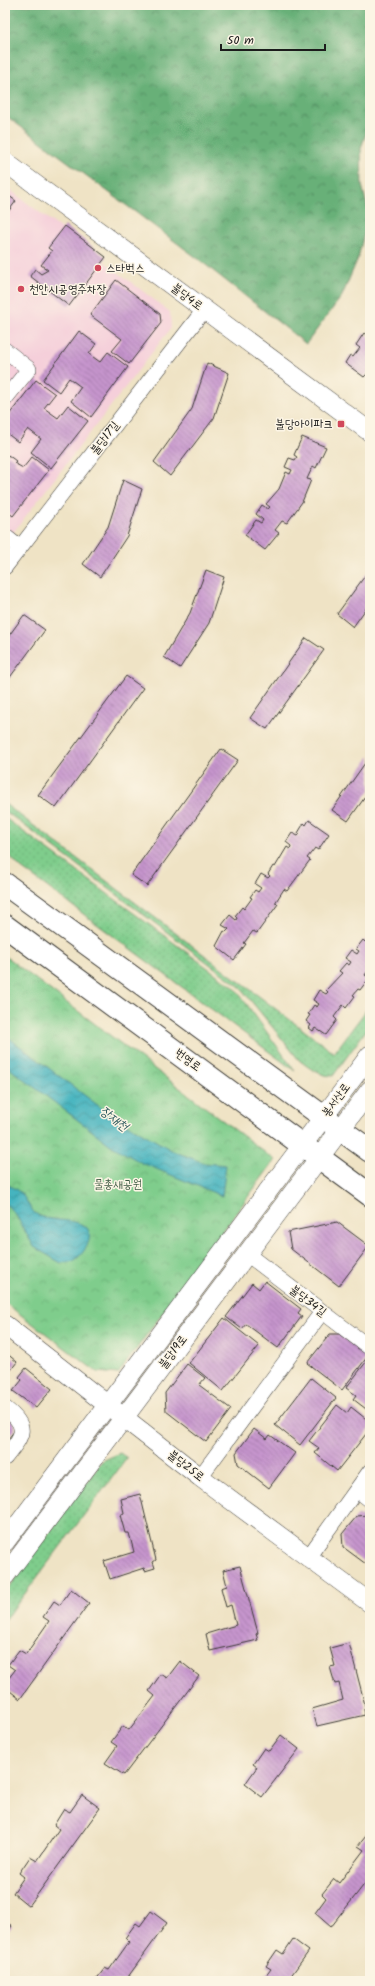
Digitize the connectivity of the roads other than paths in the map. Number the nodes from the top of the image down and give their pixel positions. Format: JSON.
{"nodes":[{"id":1,"x":5,"y":162,"type":"edge"},
{"id":2,"x":204,"y":310,"type":"junction"},
{"id":3,"x":5,"y":350,"type":"edge"},
{"id":4,"x":5,"y":399,"type":"edge"},
{"id":5,"x":370,"y":432,"type":"edge"},
{"id":6,"x":5,"y":536,"type":"edge"},
{"id":7,"x":20,"y":548,"type":"junction"},
{"id":8,"x":5,"y":567,"type":"edge"},
{"id":9,"x":5,"y":884,"type":"edge"},
{"id":10,"x":5,"y":926,"type":"edge"},
{"id":11,"x":370,"y":1055,"type":"edge"},
{"id":12,"x":370,"y":1090,"type":"edge"},
{"id":13,"x":332,"y":1123,"type":"junction"},
{"id":14,"x":310,"y":1150,"type":"junction"},
{"id":15,"x":370,"y":1151,"type":"edge"},
{"id":16,"x":370,"y":1195,"type":"edge"},
{"id":17,"x":247,"y":1254,"type":"junction"},
{"id":18,"x":322,"y":1312,"type":"junction"},
{"id":19,"x":5,"y":1325,"type":"edge"},
{"id":20,"x":370,"y":1348,"type":"edge"},
{"id":21,"x":107,"y":1404,"type":"junction"},
{"id":22,"x":5,"y":1408,"type":"edge"},
{"id":23,"x":124,"y":1417,"type":"junction"},
{"id":24,"x":5,"y":1458,"type":"edge"},
{"id":25,"x":370,"y":1471,"type":"edge"},
{"id":26,"x":200,"y":1477,"type":"junction"},
{"id":27,"x":357,"y":1490,"type":"junction"},
{"id":28,"x":370,"y":1500,"type":"edge"},
{"id":29,"x":5,"y":1542,"type":"edge"},
{"id":30,"x":309,"y":1556,"type":"junction"},
{"id":31,"x":5,"y":1576,"type":"edge"},
{"id":32,"x":370,"y":1603,"type":"edge"}],
"edges":[{"from":1,"to":2,"type":"street","name":"불당4로"},
{"from":2,"to":5,"type":"street","name":"불당4로"},
{"from":2,"to":7,"type":"street","name":"불당17길"},
{"from":3,"to":4,"type":"street"},
{"from":6,"to":7,"type":"street"},
{"from":7,"to":8,"type":"street","name":"불당17길"},
{"from":9,"to":13,"type":"main road"},
{"from":10,"to":14,"type":"main road","name":"번영로"},
{"from":11,"to":13,"type":"street","name":"봉서산로"},
{"from":12,"to":13,"type":"street","name":"봉서산로"},
{"from":13,"to":14,"type":"street","name":"봉서산로"},
{"from":13,"to":15,"type":"main road"},
{"from":14,"to":16,"type":"main road","name":"번영로"},
{"from":14,"to":17,"type":"street","name":"불당19로"},
{"from":14,"to":21,"type":"street","name":"불당19로"},
{"from":17,"to":18,"type":"street","name":"불당34길"},
{"from":17,"to":23,"type":"street","name":"불당19로"},
{"from":18,"to":20,"type":"street","name":"불당34길"},
{"from":18,"to":26,"type":"street"},
{"from":19,"to":21,"type":"street","name":"불당25로"},
{"from":21,"to":23,"type":"street","name":"불당25로"},
{"from":21,"to":29,"type":"street","name":"불당19로"},
{"from":22,"to":24,"type":"street"},
{"from":23,"to":26,"type":"street","name":"불당25로"},
{"from":23,"to":31,"type":"street","name":"불당19로"},
{"from":25,"to":27,"type":"street"},
{"from":26,"to":30,"type":"street","name":"불당25로"},
{"from":27,"to":28,"type":"street"},
{"from":27,"to":30,"type":"street"},
{"from":30,"to":32,"type":"street","name":"불당25로"}]}
